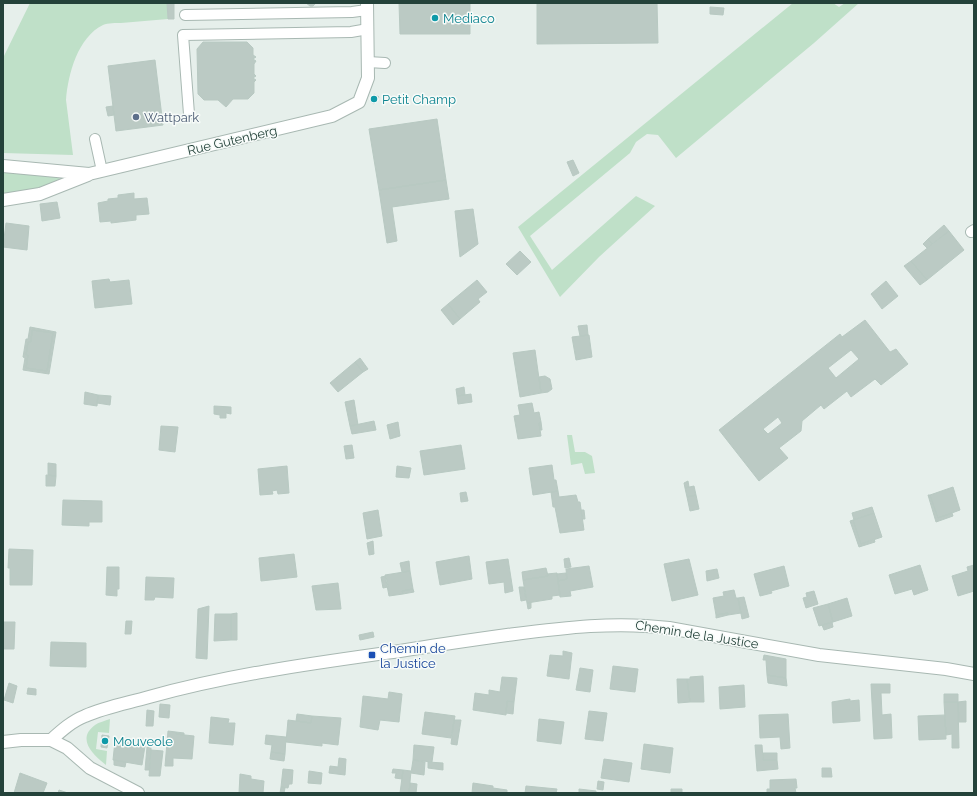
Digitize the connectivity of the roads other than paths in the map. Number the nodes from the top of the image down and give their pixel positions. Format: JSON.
{"nodes":[{"id":1,"x":367,"y":6,"type":"edge"},
{"id":2,"x":185,"y":15,"type":"dead end"},
{"id":3,"x":368,"y":29,"type":"junction"},
{"id":4,"x":368,"y":62,"type":"junction"},
{"id":5,"x":385,"y":62,"type":"dead end"},
{"id":6,"x":189,"y":114,"type":"dead end"},
{"id":7,"x":95,"y":139,"type":"dead end"},
{"id":8,"x":3,"y":166,"type":"edge"},
{"id":9,"x":102,"y":171,"type":"junction"},
{"id":10,"x":89,"y":174,"type":"junction"},
{"id":11,"x":3,"y":200,"type":"edge"},
{"id":12,"x":974,"y":674,"type":"edge"},
{"id":13,"x":51,"y":740,"type":"junction"},
{"id":14,"x":3,"y":742,"type":"edge"},
{"id":15,"x":138,"y":793,"type":"edge"}],
"edges":[{"from":1,"to":2,"type":"lane"},
{"from":1,"to":3,"type":"street","name":"Rue Gutenberg"},
{"from":3,"to":4,"type":"street","name":"Rue Gutenberg"},
{"from":3,"to":6,"type":"lane"},
{"from":4,"to":5,"type":"lane"},
{"from":4,"to":9,"type":"street","name":"Rue Gutenberg"},
{"from":7,"to":9,"type":"lane"},
{"from":8,"to":10,"type":"street","name":"Rue Gutenberg"},
{"from":9,"to":10,"type":"street","name":"Rue Gutenberg"},
{"from":10,"to":11,"type":"street"},
{"from":12,"to":13,"type":"street","name":"Chemin de la Justice"},
{"from":13,"to":14,"type":"street"},
{"from":13,"to":15,"type":"street"}]}
